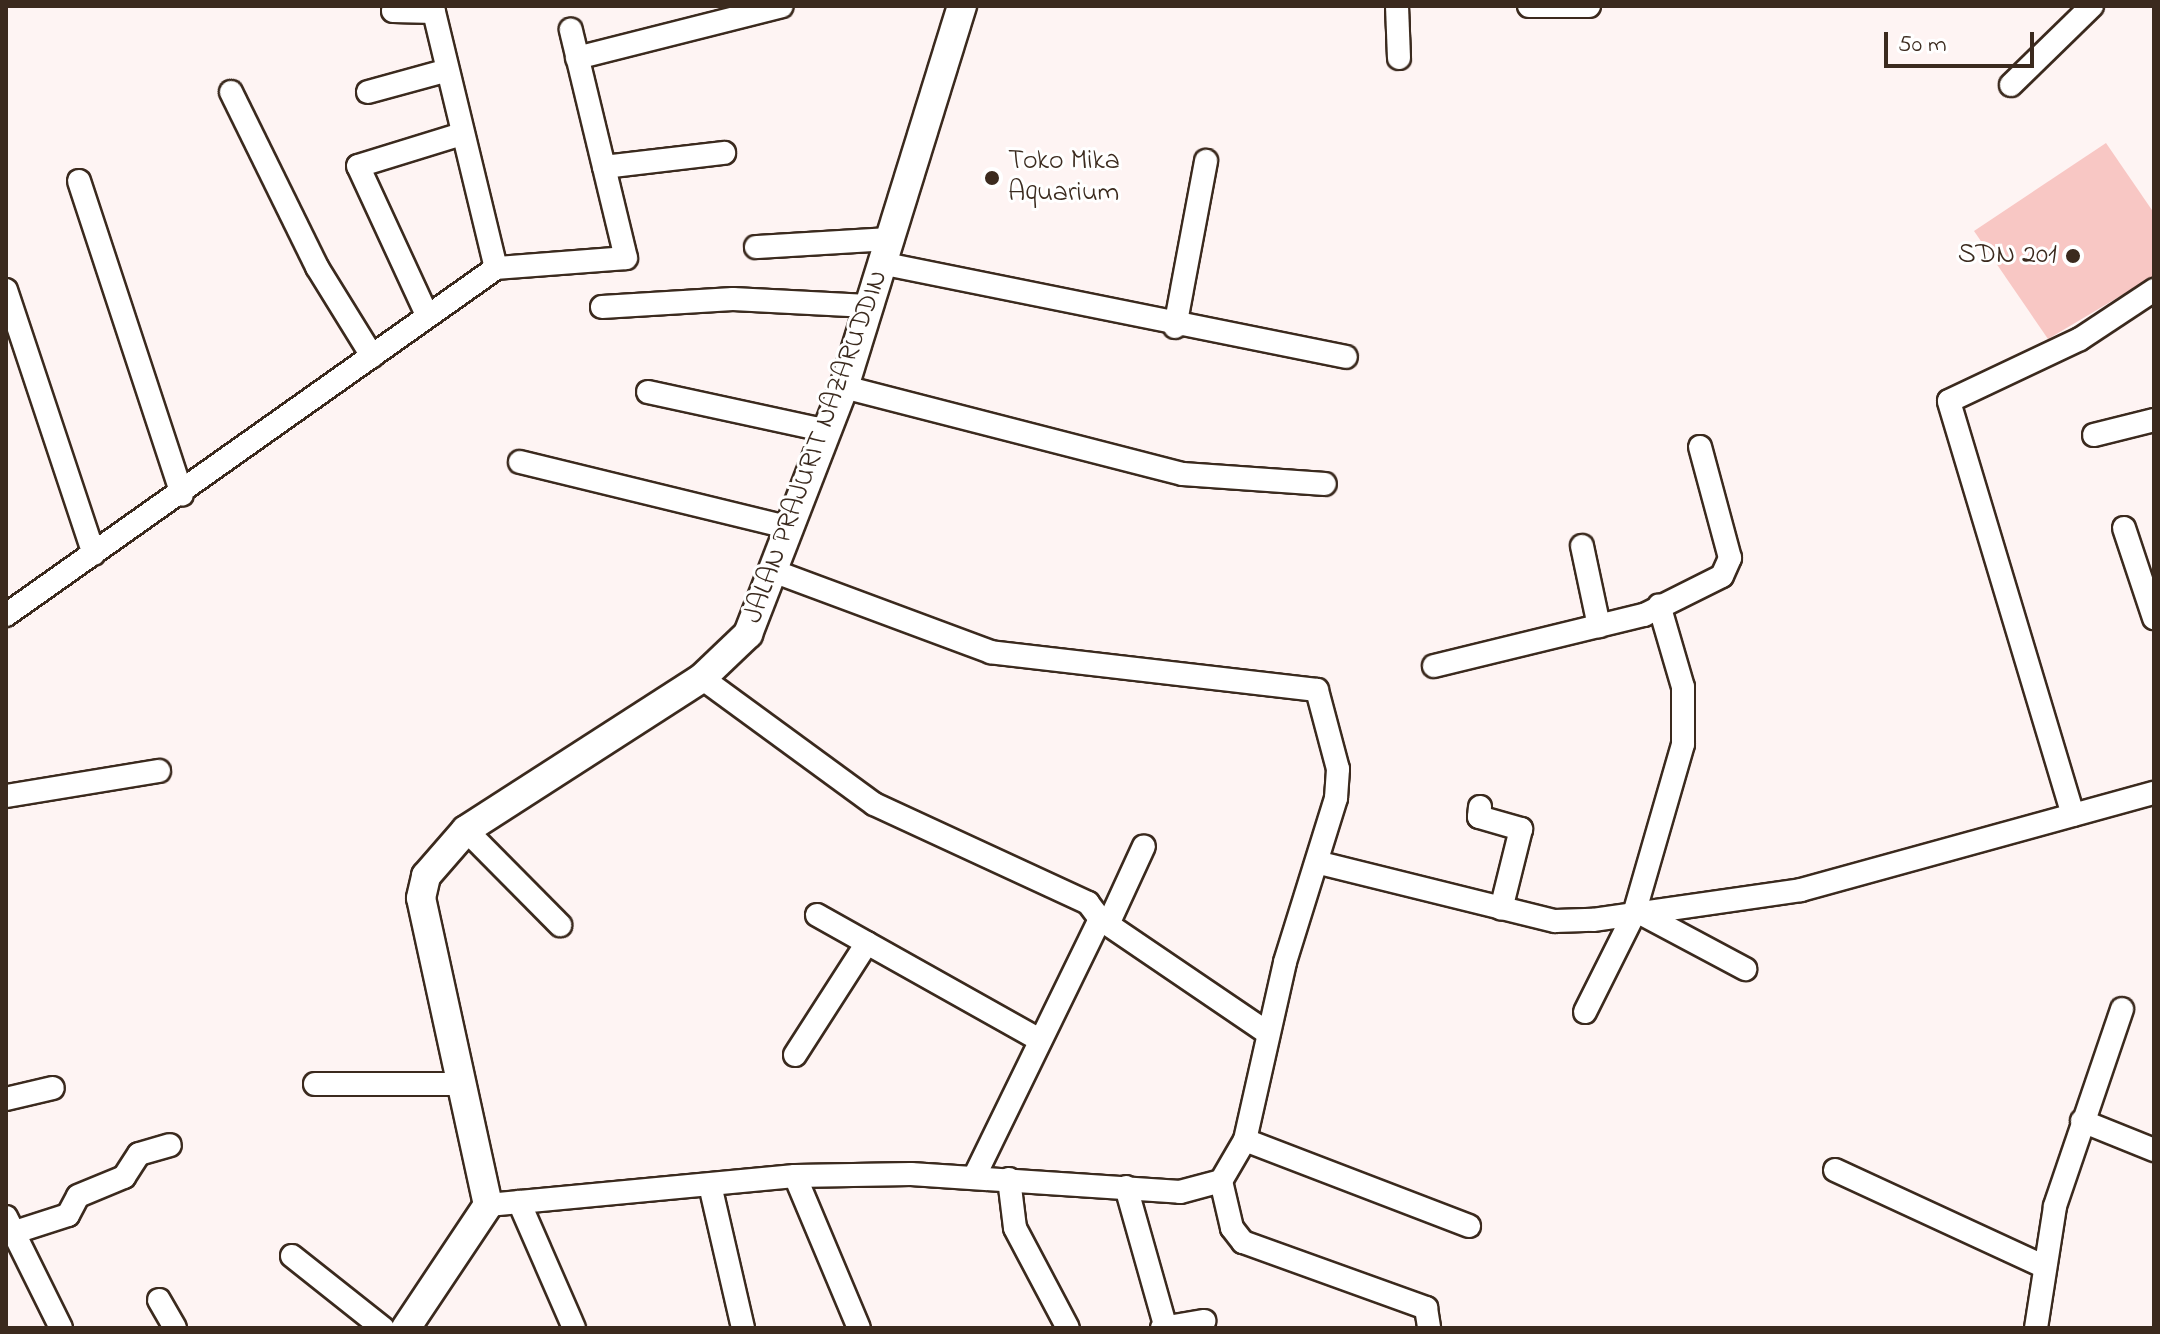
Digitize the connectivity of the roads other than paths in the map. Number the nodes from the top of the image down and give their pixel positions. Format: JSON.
{"nodes":[{"id":1,"x":782,"y":6,"type":"edge"},
{"id":2,"x":962,"y":6,"type":"edge"},
{"id":3,"x":1397,"y":6,"type":"edge"},
{"id":4,"x":1529,"y":6,"type":"edge"},
{"id":5,"x":1589,"y":6,"type":"edge"},
{"id":6,"x":2092,"y":6,"type":"edge"},
{"id":7,"x":393,"y":11,"type":"dead end"},
{"id":8,"x":571,"y":30,"type":"dead end"},
{"id":9,"x":577,"y":58,"type":"junction"},
{"id":10,"x":1399,"y":58,"type":"dead end"},
{"id":11,"x":444,"y":71,"type":"junction"},
{"id":12,"x":2011,"y":85,"type":"dead end"},
{"id":13,"x":231,"y":92,"type":"dead end"},
{"id":14,"x":368,"y":92,"type":"dead end"},
{"id":15,"x":459,"y":135,"type":"junction"},
{"id":16,"x":724,"y":153,"type":"dead end"},
{"id":17,"x":1206,"y":161,"type":"dead end"},
{"id":18,"x":604,"y":167,"type":"junction"},
{"id":19,"x":79,"y":181,"type":"dead end"},
{"id":20,"x":756,"y":247,"type":"dead end"},
{"id":21,"x":888,"y":252,"type":"junction"},
{"id":22,"x":496,"y":268,"type":"junction"},
{"id":23,"x":6,"y":290,"type":"edge"},
{"id":24,"x":2154,"y":290,"type":"edge"},
{"id":25,"x":868,"y":306,"type":"junction"},
{"id":26,"x":602,"y":307,"type":"dead end"},
{"id":27,"x":427,"y":315,"type":"junction"},
{"id":28,"x":1175,"y":327,"type":"junction"},
{"id":29,"x":372,"y":356,"type":"junction"},
{"id":30,"x":1346,"y":357,"type":"dead end"},
{"id":31,"x":844,"y":387,"type":"junction"},
{"id":32,"x":648,"y":392,"type":"dead end"},
{"id":33,"x":2154,"y":420,"type":"edge"},
{"id":34,"x":828,"y":431,"type":"junction"},
{"id":35,"x":2094,"y":435,"type":"dead end"},
{"id":36,"x":1700,"y":447,"type":"dead end"},
{"id":37,"x":520,"y":462,"type":"dead end"},
{"id":38,"x":1325,"y":484,"type":"dead end"},
{"id":39,"x":182,"y":495,"type":"junction"},
{"id":40,"x":791,"y":528,"type":"junction"},
{"id":41,"x":2124,"y":528,"type":"dead end"},
{"id":42,"x":1582,"y":546,"type":"dead end"},
{"id":43,"x":94,"y":554,"type":"junction"},
{"id":44,"x":776,"y":572,"type":"junction"},
{"id":45,"x":1659,"y":605,"type":"junction"},
{"id":46,"x":6,"y":615,"type":"edge"},
{"id":47,"x":2154,"y":618,"type":"edge"},
{"id":48,"x":1599,"y":626,"type":"junction"},
{"id":49,"x":1434,"y":666,"type":"dead end"},
{"id":50,"x":702,"y":678,"type":"junction"},
{"id":51,"x":159,"y":771,"type":"dead end"},
{"id":52,"x":2154,"y":793,"type":"edge"},
{"id":53,"x":6,"y":796,"type":"edge"},
{"id":54,"x":1480,"y":807,"type":"dead end"},
{"id":55,"x":2073,"y":815,"type":"junction"},
{"id":56,"x":466,"y":830,"type":"junction"},
{"id":57,"x":1144,"y":846,"type":"dead end"},
{"id":58,"x":1320,"y":863,"type":"junction"},
{"id":59,"x":1501,"y":909,"type":"junction"},
{"id":60,"x":1639,"y":914,"type":"junction"},
{"id":61,"x":817,"y":915,"type":"dead end"},
{"id":62,"x":1105,"y":920,"type":"junction"},
{"id":63,"x":560,"y":925,"type":"dead end"},
{"id":64,"x":867,"y":943,"type":"junction"},
{"id":65,"x":1745,"y":969,"type":"dead end"},
{"id":66,"x":2122,"y":1009,"type":"dead end"},
{"id":67,"x":1585,"y":1012,"type":"dead end"},
{"id":68,"x":1268,"y":1033,"type":"junction"},
{"id":69,"x":1040,"y":1040,"type":"junction"},
{"id":70,"x":795,"y":1055,"type":"dead end"},
{"id":71,"x":315,"y":1084,"type":"dead end"},
{"id":72,"x":462,"y":1084,"type":"junction"},
{"id":73,"x":53,"y":1088,"type":"dead end"},
{"id":74,"x":6,"y":1099,"type":"edge"},
{"id":75,"x":2082,"y":1121,"type":"junction"},
{"id":76,"x":1245,"y":1140,"type":"junction"},
{"id":77,"x":170,"y":1145,"type":"dead end"},
{"id":78,"x":2154,"y":1150,"type":"edge"},
{"id":79,"x":1835,"y":1170,"type":"dead end"},
{"id":80,"x":795,"y":1176,"type":"junction"},
{"id":81,"x":974,"y":1177,"type":"junction"},
{"id":82,"x":1009,"y":1179,"type":"junction"},
{"id":83,"x":1221,"y":1181,"type":"junction"},
{"id":84,"x":710,"y":1185,"type":"junction"},
{"id":85,"x":1126,"y":1187,"type":"junction"},
{"id":86,"x":519,"y":1202,"type":"junction"},
{"id":87,"x":488,"y":1205,"type":"junction"},
{"id":88,"x":8,"y":1226,"type":"edge"},
{"id":89,"x":1469,"y":1226,"type":"dead end"},
{"id":90,"x":292,"y":1256,"type":"dead end"},
{"id":91,"x":2043,"y":1266,"type":"junction"},
{"id":92,"x":159,"y":1300,"type":"dead end"},
{"id":93,"x":1204,"y":1321,"type":"dead end"},
{"id":94,"x":61,"y":1328,"type":"edge"},
{"id":95,"x":175,"y":1328,"type":"edge"},
{"id":96,"x":383,"y":1328,"type":"edge"},
{"id":97,"x":406,"y":1328,"type":"edge"},
{"id":98,"x":574,"y":1328,"type":"edge"},
{"id":99,"x":743,"y":1328,"type":"edge"},
{"id":100,"x":859,"y":1328,"type":"edge"},
{"id":101,"x":1068,"y":1328,"type":"edge"},
{"id":102,"x":1164,"y":1328,"type":"edge"},
{"id":103,"x":1429,"y":1328,"type":"edge"},
{"id":104,"x":2036,"y":1328,"type":"edge"}],
"edges":[{"from":1,"to":9,"type":"street"},
{"from":2,"to":21,"type":"street","name":"JALAN PRAJURIT NAZARUDDIN"},
{"from":3,"to":10,"type":"street"},
{"from":4,"to":5,"type":"street"},
{"from":6,"to":12,"type":"street"},
{"from":7,"to":11,"type":"street"},
{"from":8,"to":9,"type":"street"},
{"from":9,"to":18,"type":"street"},
{"from":11,"to":14,"type":"street"},
{"from":11,"to":15,"type":"street"},
{"from":13,"to":29,"type":"street"},
{"from":15,"to":22,"type":"street"},
{"from":15,"to":27,"type":"street"},
{"from":16,"to":18,"type":"street"},
{"from":17,"to":28,"type":"street"},
{"from":18,"to":22,"type":"street"},
{"from":19,"to":39,"type":"street"},
{"from":20,"to":21,"type":"street"},
{"from":21,"to":25,"type":"street","name":"JALAN PRAJURIT NAZARUDDIN"},
{"from":21,"to":28,"type":"street"},
{"from":22,"to":27,"type":"street"},
{"from":23,"to":43,"type":"street"},
{"from":24,"to":55,"type":"street"},
{"from":25,"to":26,"type":"street"},
{"from":25,"to":31,"type":"street","name":"JALAN PRAJURIT NAZARUDDIN"},
{"from":27,"to":29,"type":"street"},
{"from":28,"to":30,"type":"street"},
{"from":29,"to":39,"type":"street"},
{"from":31,"to":34,"type":"street","name":"JALAN PRAJURIT NAZARUDDIN"},
{"from":31,"to":38,"type":"street"},
{"from":32,"to":34,"type":"street"},
{"from":33,"to":35,"type":"street"},
{"from":34,"to":40,"type":"street","name":"JALAN PRAJURIT NAZARUDDIN"},
{"from":36,"to":45,"type":"street"},
{"from":37,"to":40,"type":"street"},
{"from":39,"to":43,"type":"street"},
{"from":40,"to":44,"type":"street","name":"JALAN PRAJURIT NAZARUDDIN"},
{"from":41,"to":47,"type":"street"},
{"from":42,"to":48,"type":"street"},
{"from":43,"to":46,"type":"street"},
{"from":44,"to":50,"type":"street","name":"JALAN PRAJURIT NAZARUDDIN"},
{"from":44,"to":58,"type":"street"},
{"from":45,"to":48,"type":"street"},
{"from":45,"to":60,"type":"street"},
{"from":48,"to":49,"type":"street"},
{"from":50,"to":56,"type":"street","name":"JALAN PRAJURIT NAZARUDDIN"},
{"from":50,"to":62,"type":"street"},
{"from":51,"to":53,"type":"street"},
{"from":52,"to":55,"type":"street"},
{"from":54,"to":59,"type":"street"},
{"from":55,"to":60,"type":"street"},
{"from":56,"to":63,"type":"street"},
{"from":56,"to":72,"type":"street","name":"JALAN PRAJURIT NAZARUDDIN"},
{"from":57,"to":62,"type":"street"},
{"from":58,"to":59,"type":"street"},
{"from":58,"to":68,"type":"street"},
{"from":59,"to":60,"type":"street"},
{"from":60,"to":65,"type":"street"},
{"from":60,"to":67,"type":"street"},
{"from":61,"to":64,"type":"street"},
{"from":62,"to":68,"type":"street"},
{"from":62,"to":69,"type":"street"},
{"from":64,"to":69,"type":"street"},
{"from":64,"to":70,"type":"street"},
{"from":66,"to":75,"type":"street"},
{"from":68,"to":76,"type":"street"},
{"from":69,"to":81,"type":"street"},
{"from":71,"to":72,"type":"street"},
{"from":72,"to":87,"type":"street","name":"JALAN PRAJURIT NAZARUDDIN"},
{"from":73,"to":74,"type":"street"},
{"from":75,"to":78,"type":"street"},
{"from":75,"to":91,"type":"street"},
{"from":76,"to":83,"type":"street"},
{"from":76,"to":89,"type":"street"},
{"from":77,"to":88,"type":"street"},
{"from":79,"to":91,"type":"street"},
{"from":80,"to":81,"type":"street"},
{"from":80,"to":84,"type":"street"},
{"from":80,"to":100,"type":"street"},
{"from":81,"to":82,"type":"street"},
{"from":82,"to":85,"type":"street"},
{"from":82,"to":101,"type":"street"},
{"from":83,"to":85,"type":"street"},
{"from":83,"to":103,"type":"street"},
{"from":84,"to":86,"type":"street"},
{"from":84,"to":99,"type":"street"},
{"from":85,"to":102,"type":"street"},
{"from":86,"to":87,"type":"street"},
{"from":86,"to":98,"type":"street"},
{"from":87,"to":97,"type":"street"},
{"from":88,"to":94,"type":"street"},
{"from":90,"to":96,"type":"street"},
{"from":91,"to":104,"type":"street"},
{"from":92,"to":95,"type":"street"},
{"from":93,"to":102,"type":"street"}]}
